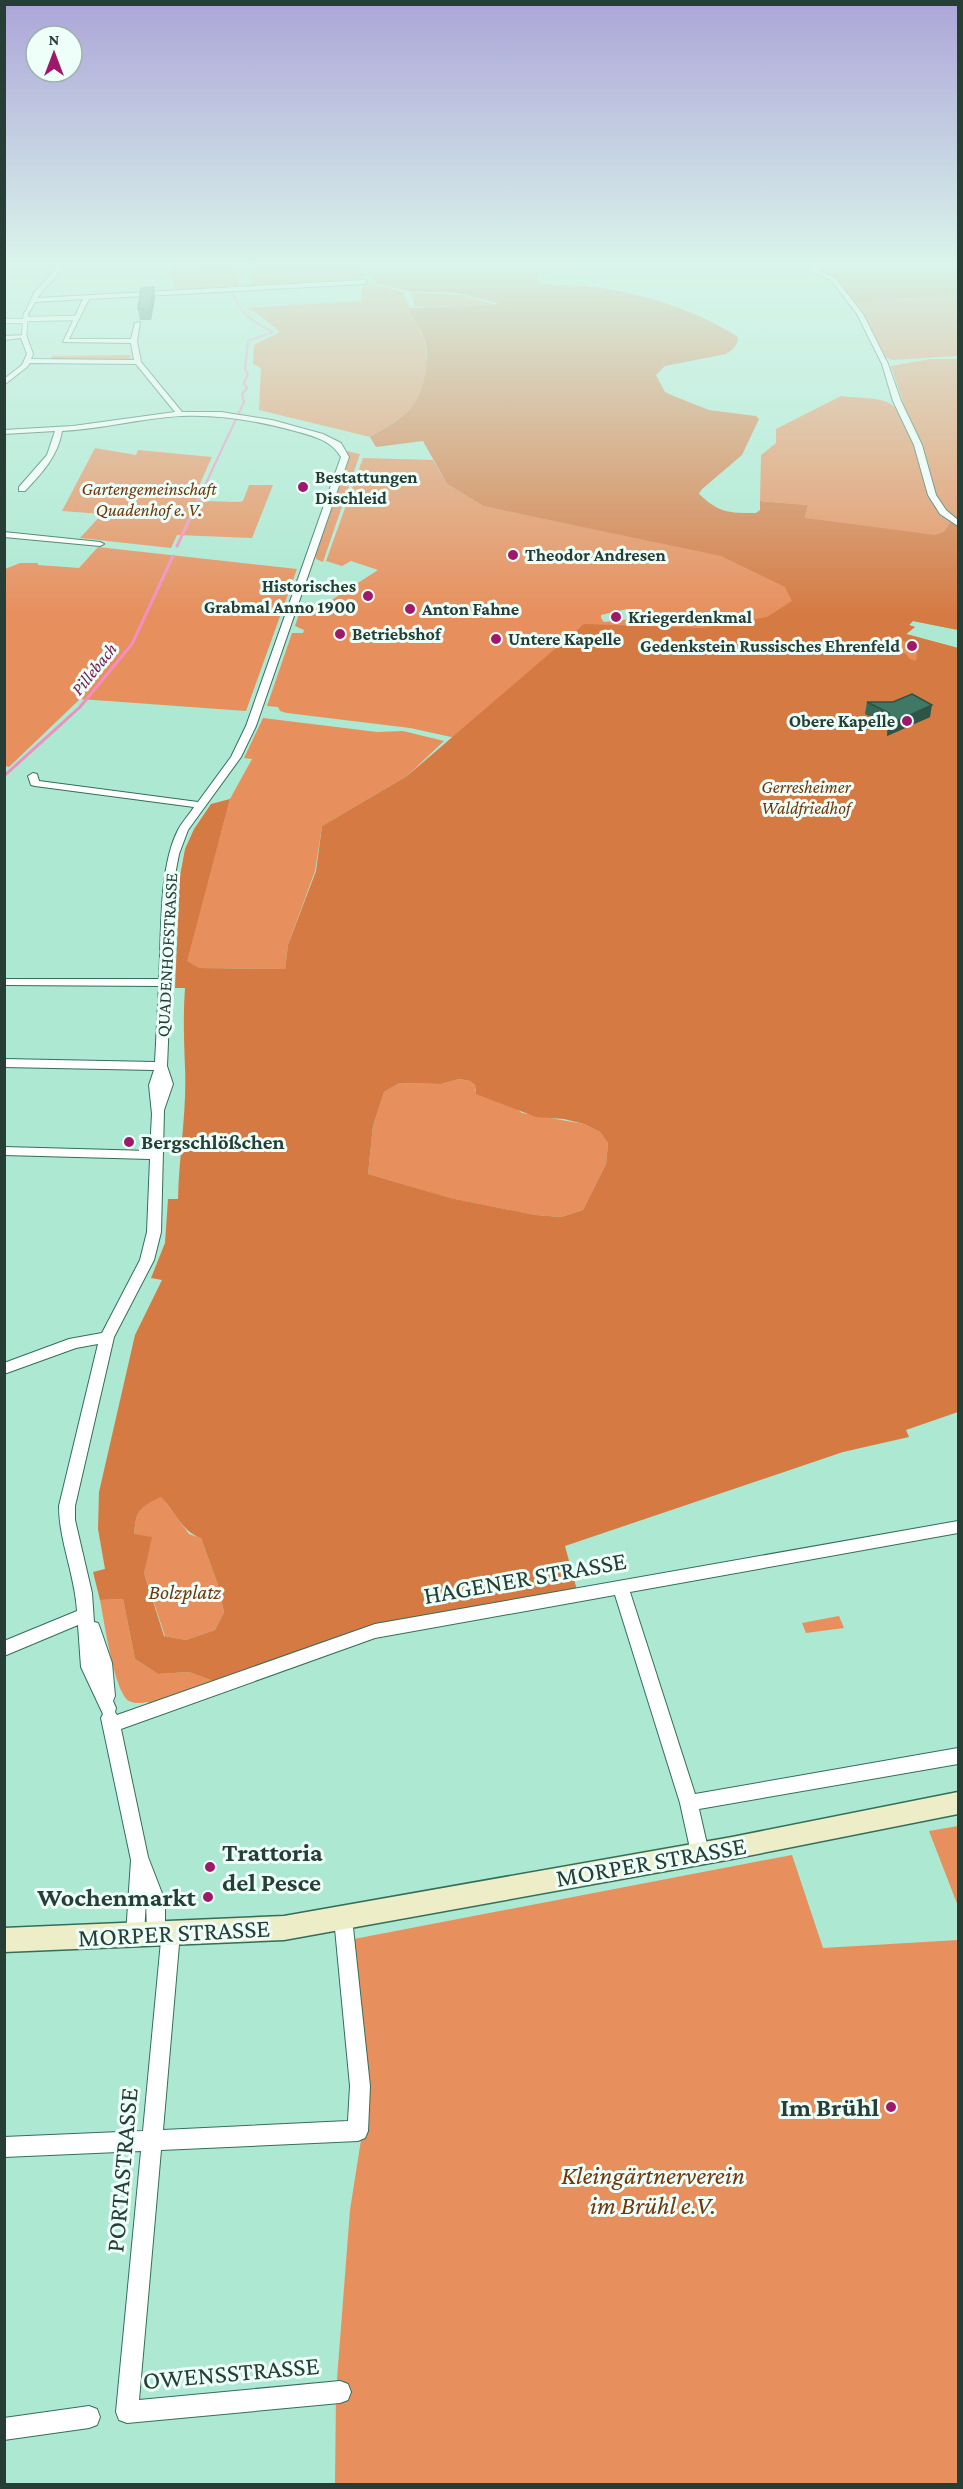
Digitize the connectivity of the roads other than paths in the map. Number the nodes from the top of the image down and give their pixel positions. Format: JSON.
{"nodes":[{"id":1,"x":154,"y":382,"type":"edge"},
{"id":2,"x":891,"y":382,"type":"edge"},
{"id":3,"x":180,"y":414,"type":"junction"},
{"id":4,"x":59,"y":429,"type":"junction"},
{"id":5,"x":4,"y":432,"type":"edge"},
{"id":6,"x":22,"y":489,"type":"dead end"},
{"id":7,"x":958,"y":524,"type":"edge"},
{"id":8,"x":4,"y":534,"type":"edge"},
{"id":9,"x":100,"y":544,"type":"dead end"},
{"id":10,"x":33,"y":776,"type":"dead end"},
{"id":11,"x":201,"y":805,"type":"junction"},
{"id":12,"x":4,"y":982,"type":"edge"},
{"id":13,"x":165,"y":983,"type":"junction"},
{"id":14,"x":4,"y":1063,"type":"edge"},
{"id":15,"x":161,"y":1066,"type":"junction"},
{"id":16,"x":4,"y":1151,"type":"edge"},
{"id":17,"x":157,"y":1155,"type":"junction"},
{"id":18,"x":107,"y":1337,"type":"junction"},
{"id":19,"x":4,"y":1368,"type":"edge"},
{"id":20,"x":958,"y":1527,"type":"edge"},
{"id":21,"x":620,"y":1587,"type":"junction"},
{"id":22,"x":87,"y":1614,"type":"junction"},
{"id":23,"x":4,"y":1649,"type":"edge"},
{"id":24,"x":110,"y":1717,"type":"junction"},
{"id":25,"x":958,"y":1756,"type":"edge"},
{"id":26,"x":689,"y":1803,"type":"junction"},
{"id":27,"x":958,"y":1803,"type":"edge"},
{"id":28,"x":700,"y":1853,"type":"junction"},
{"id":29,"x":343,"y":1918,"type":"junction"},
{"id":30,"x":154,"y":1934,"type":"junction"},
{"id":31,"x":4,"y":1940,"type":"edge"},
{"id":32,"x":152,"y":2139,"type":"junction"},
{"id":33,"x":4,"y":2147,"type":"edge"},
{"id":34,"x":340,"y":2392,"type":"dead end"},
{"id":35,"x":127,"y":2412,"type":"joint"},
{"id":36,"x":89,"y":2417,"type":"dead end"},
{"id":37,"x":4,"y":2429,"type":"edge"}],
"edges":[{"from":1,"to":3,"type":"street"},
{"from":2,"to":7,"type":"street"},
{"from":3,"to":4,"type":"street"},
{"from":3,"to":11,"type":"street","name":"QUADENHOFSTRASSE"},
{"from":4,"to":5,"type":"street"},
{"from":4,"to":6,"type":"street"},
{"from":8,"to":9,"type":"street"},
{"from":10,"to":11,"type":"street"},
{"from":11,"to":13,"type":"street","name":"QUADENHOFSTRASSE"},
{"from":12,"to":13,"type":"street"},
{"from":13,"to":15,"type":"street","name":"QUADENHOFSTRASSE"},
{"from":14,"to":15,"type":"street"},
{"from":15,"to":17,"type":"street","name":"QUADENHOFSTRASSE"},
{"from":16,"to":17,"type":"street"},
{"from":17,"to":18,"type":"street","name":"QUADENHOFSTRASSE"},
{"from":18,"to":19,"type":"street"},
{"from":18,"to":22,"type":"street","name":"QUADENHOFSTRASSE"},
{"from":20,"to":21,"type":"street","name":"HAGENER STRASSE"},
{"from":21,"to":24,"type":"street","name":"HAGENER STRASSE"},
{"from":21,"to":26,"type":"street"},
{"from":22,"to":23,"type":"street"},
{"from":22,"to":24,"type":"street","name":"QUADENHOFSTRASSE"},
{"from":24,"to":30,"type":"street","name":"QUADENHOFSTRASSE"},
{"from":25,"to":26,"type":"street"},
{"from":26,"to":28,"type":"street"},
{"from":27,"to":28,"type":"main road","name":"MORPER STRASSE"},
{"from":28,"to":29,"type":"main road","name":"MORPER STRASSE"},
{"from":29,"to":30,"type":"main road","name":"MORPER STRASSE"},
{"from":29,"to":32,"type":"street"},
{"from":30,"to":31,"type":"main road","name":"MORPER STRASSE"},
{"from":30,"to":32,"type":"street","name":"PORTASTRASSE"},
{"from":32,"to":33,"type":"street"},
{"from":32,"to":35,"type":"street","name":"PORTASTRASSE"},
{"from":34,"to":35,"type":"street","name":"OWENSSTRASSE"},
{"from":36,"to":37,"type":"street"}]}
